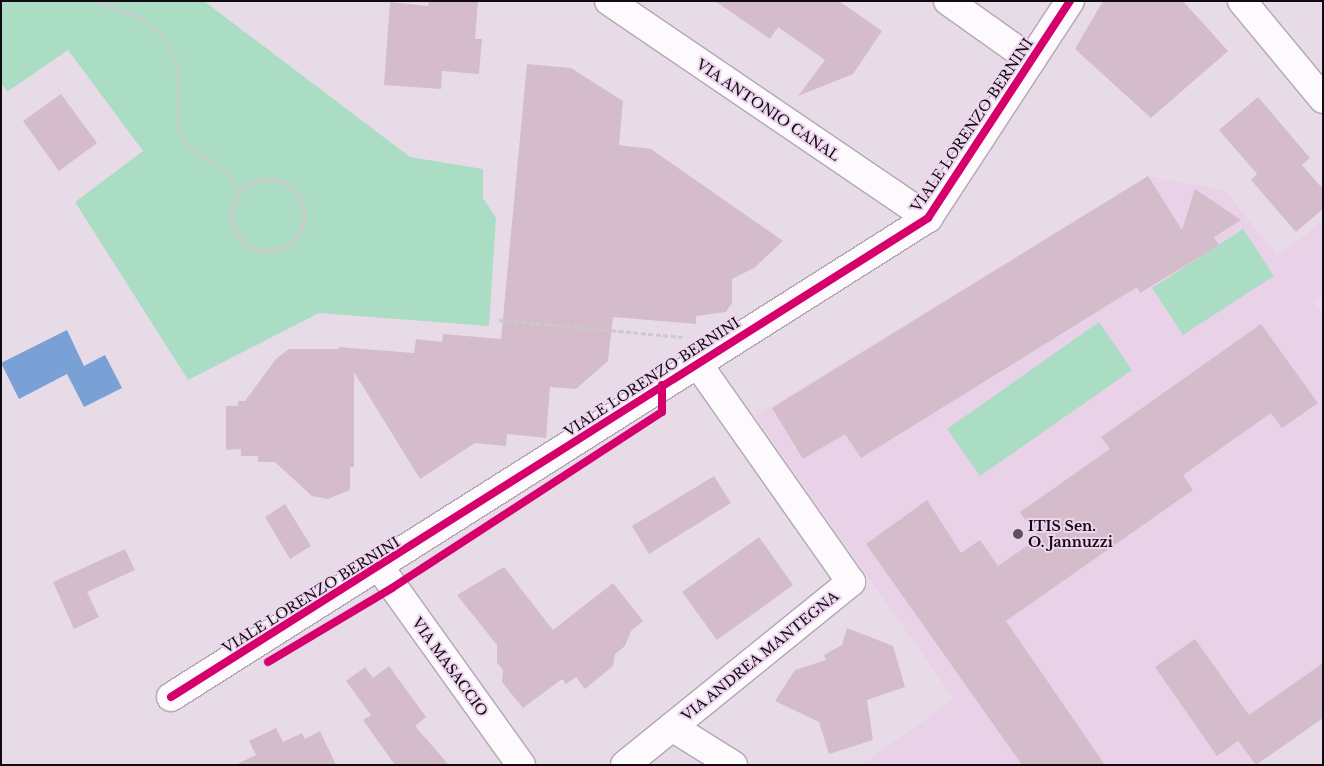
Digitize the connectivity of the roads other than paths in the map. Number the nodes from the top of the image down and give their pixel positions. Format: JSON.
{"nodes":[{"id":1,"x":609,"y":1,"type":"edge"},
{"id":2,"x":948,"y":1,"type":"edge"},
{"id":3,"x":1070,"y":1,"type":"edge"},
{"id":4,"x":1242,"y":1,"type":"edge"},
{"id":5,"x":1032,"y":60,"type":"junction"},
{"id":6,"x":1323,"y":99,"type":"edge"},
{"id":7,"x":928,"y":218,"type":"junction"},
{"id":8,"x":698,"y":364,"type":"junction"},
{"id":9,"x":380,"y":568,"type":"junction"},
{"id":10,"x":171,"y":697,"type":"dead end"},
{"id":11,"x":672,"y":727,"type":"junction"},
{"id":12,"x":521,"y":765,"type":"edge"},
{"id":13,"x":625,"y":765,"type":"edge"},
{"id":14,"x":733,"y":765,"type":"edge"}],
"edges":[{"from":1,"to":7,"type":"street","name":"VIA ANTONIO CANAL"},
{"from":2,"to":5,"type":"street"},
{"from":3,"to":5,"type":"street","name":"VIALE LORENZO BERNINI"},
{"from":4,"to":6,"type":"street"},
{"from":5,"to":7,"type":"street","name":"VIALE LORENZO BERNINI"},
{"from":7,"to":8,"type":"street","name":"VIALE LORENZO BERNINI"},
{"from":8,"to":9,"type":"street","name":"VIALE LORENZO BERNINI"},
{"from":8,"to":11,"type":"street","name":"VIA ANDREA MANTEGNA"},
{"from":9,"to":10,"type":"street","name":"VIALE LORENZO BERNINI"},
{"from":9,"to":12,"type":"street","name":"VIA MASACCIO"},
{"from":11,"to":13,"type":"street","name":"VIA ANDREA MANTEGNA"},
{"from":11,"to":14,"type":"street"}]}
